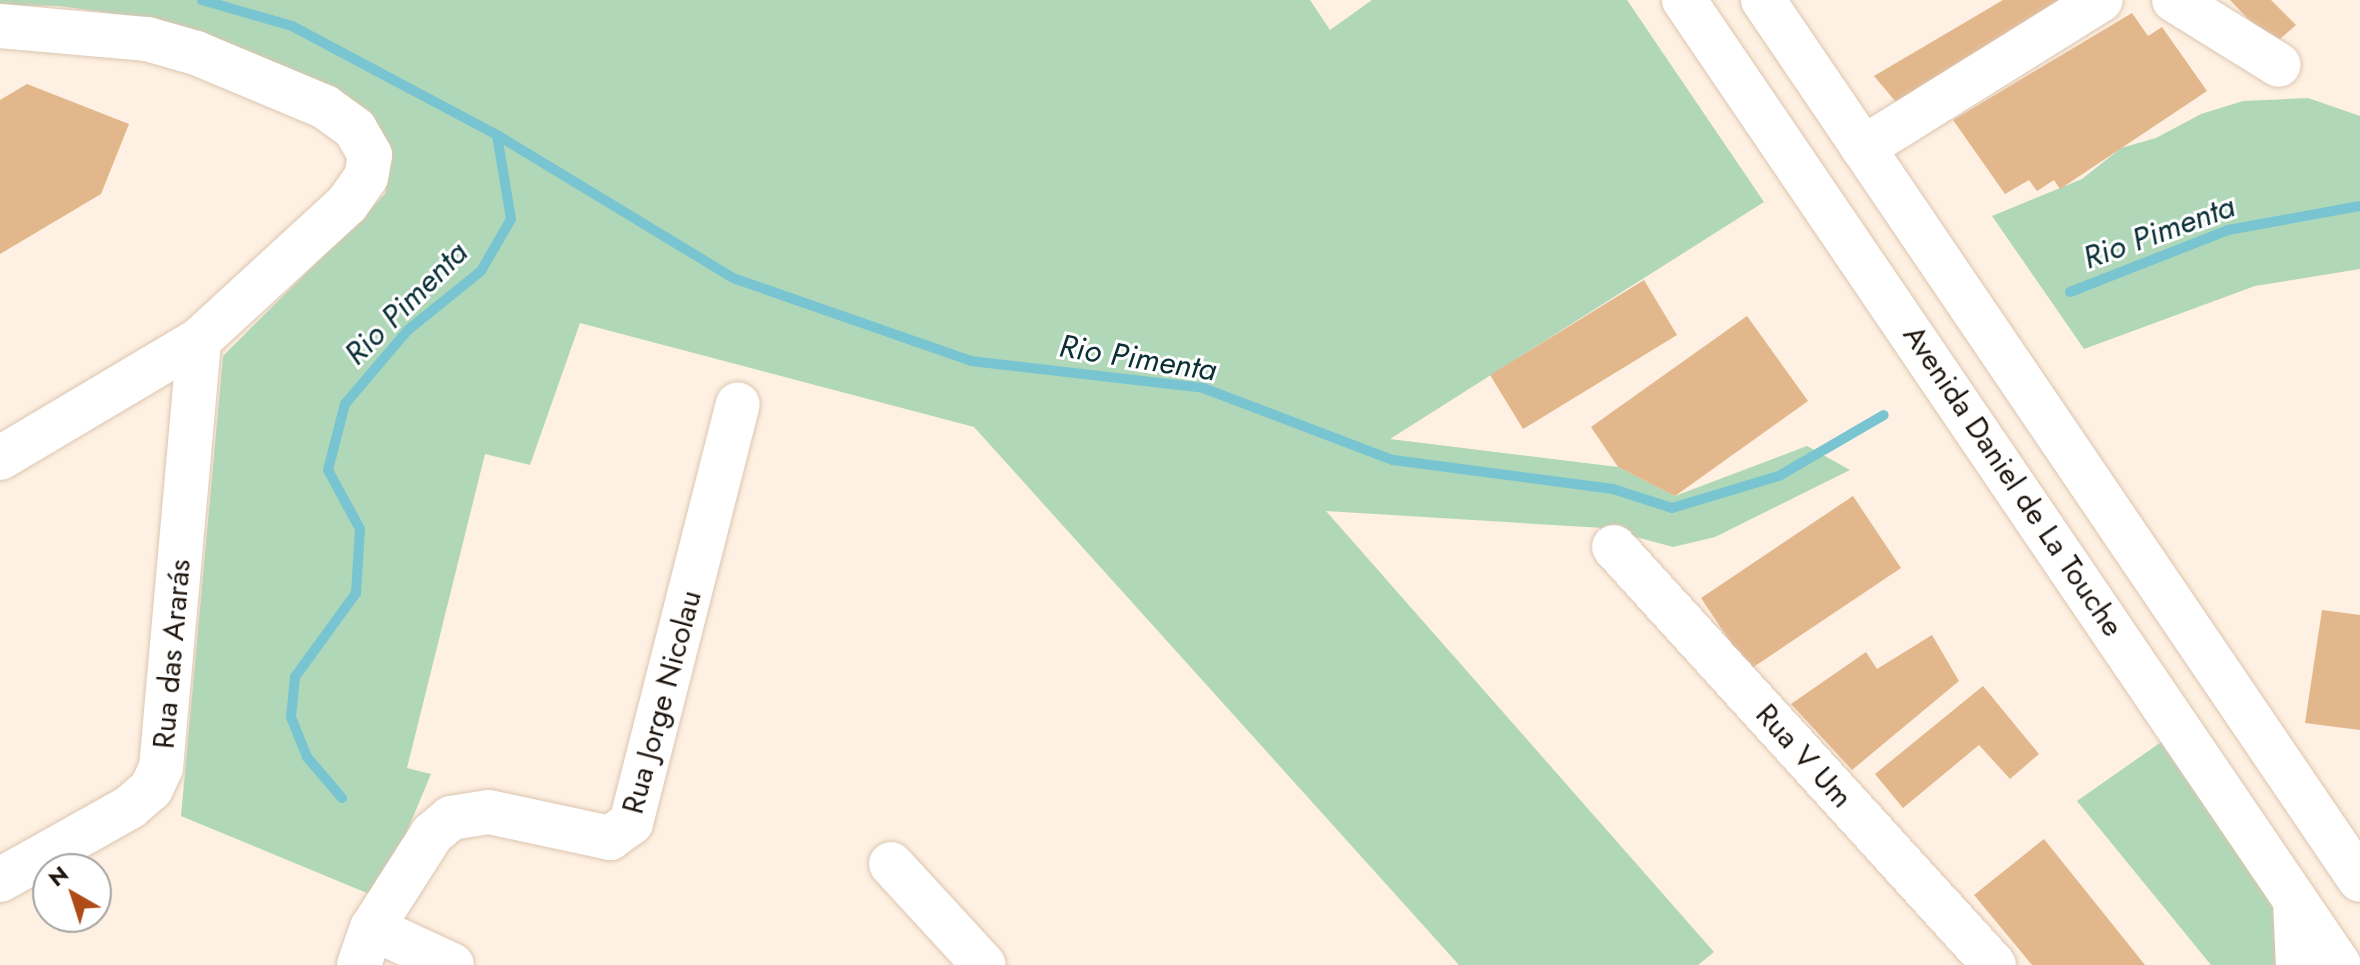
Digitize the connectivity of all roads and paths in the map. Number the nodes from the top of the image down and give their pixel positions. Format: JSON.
{"nodes":[{"id":1,"x":1684,"y":0,"type":"edge"},
{"id":2,"x":1763,"y":0,"type":"edge"},
{"id":3,"x":2101,"y":0,"type":"edge"},
{"id":4,"x":2174,"y":0,"type":"edge"},
{"id":5,"x":0,"y":26,"type":"edge"},
{"id":6,"x":2279,"y":65,"type":"dead end"},
{"id":7,"x":1863,"y":148,"type":"junction"},
{"id":8,"x":199,"y":340,"type":"junction"},
{"id":9,"x":738,"y":404,"type":"dead end"},
{"id":10,"x":0,"y":458,"type":"edge"},
{"id":11,"x":1614,"y":547,"type":"dead end"},
{"id":12,"x":891,"y":864,"type":"dead end"},
{"id":13,"x":0,"y":880,"type":"edge"},
{"id":14,"x":2360,"y":880,"type":"edge"},
{"id":15,"x":2295,"y":900,"type":"junction"},
{"id":16,"x":366,"y":947,"type":"edge"},
{"id":17,"x":452,"y":965,"type":"edge"},
{"id":18,"x":984,"y":965,"type":"edge"},
{"id":19,"x":1994,"y":965,"type":"edge"},
{"id":20,"x":2298,"y":965,"type":"edge"},
{"id":21,"x":2339,"y":965,"type":"edge"}],
"edges":[{"from":1,"to":15,"type":"street","name":"Avenida Daniel de La Touche"},
{"from":2,"to":7,"type":"street"},
{"from":3,"to":7,"type":"street"},
{"from":4,"to":6,"type":"street"},
{"from":5,"to":8,"type":"street"},
{"from":7,"to":14,"type":"street"},
{"from":8,"to":10,"type":"street"},
{"from":8,"to":13,"type":"street","name":"Rua das Ararás"},
{"from":9,"to":16,"type":"street","name":"Rua Jorge Nicolau"},
{"from":11,"to":19,"type":"street","name":"Rua V Um"},
{"from":12,"to":18,"type":"street"},
{"from":15,"to":20,"type":"street"},
{"from":15,"to":21,"type":"street","name":"Avenida Daniel de La Touche"},
{"from":16,"to":17,"type":"street"}]}
